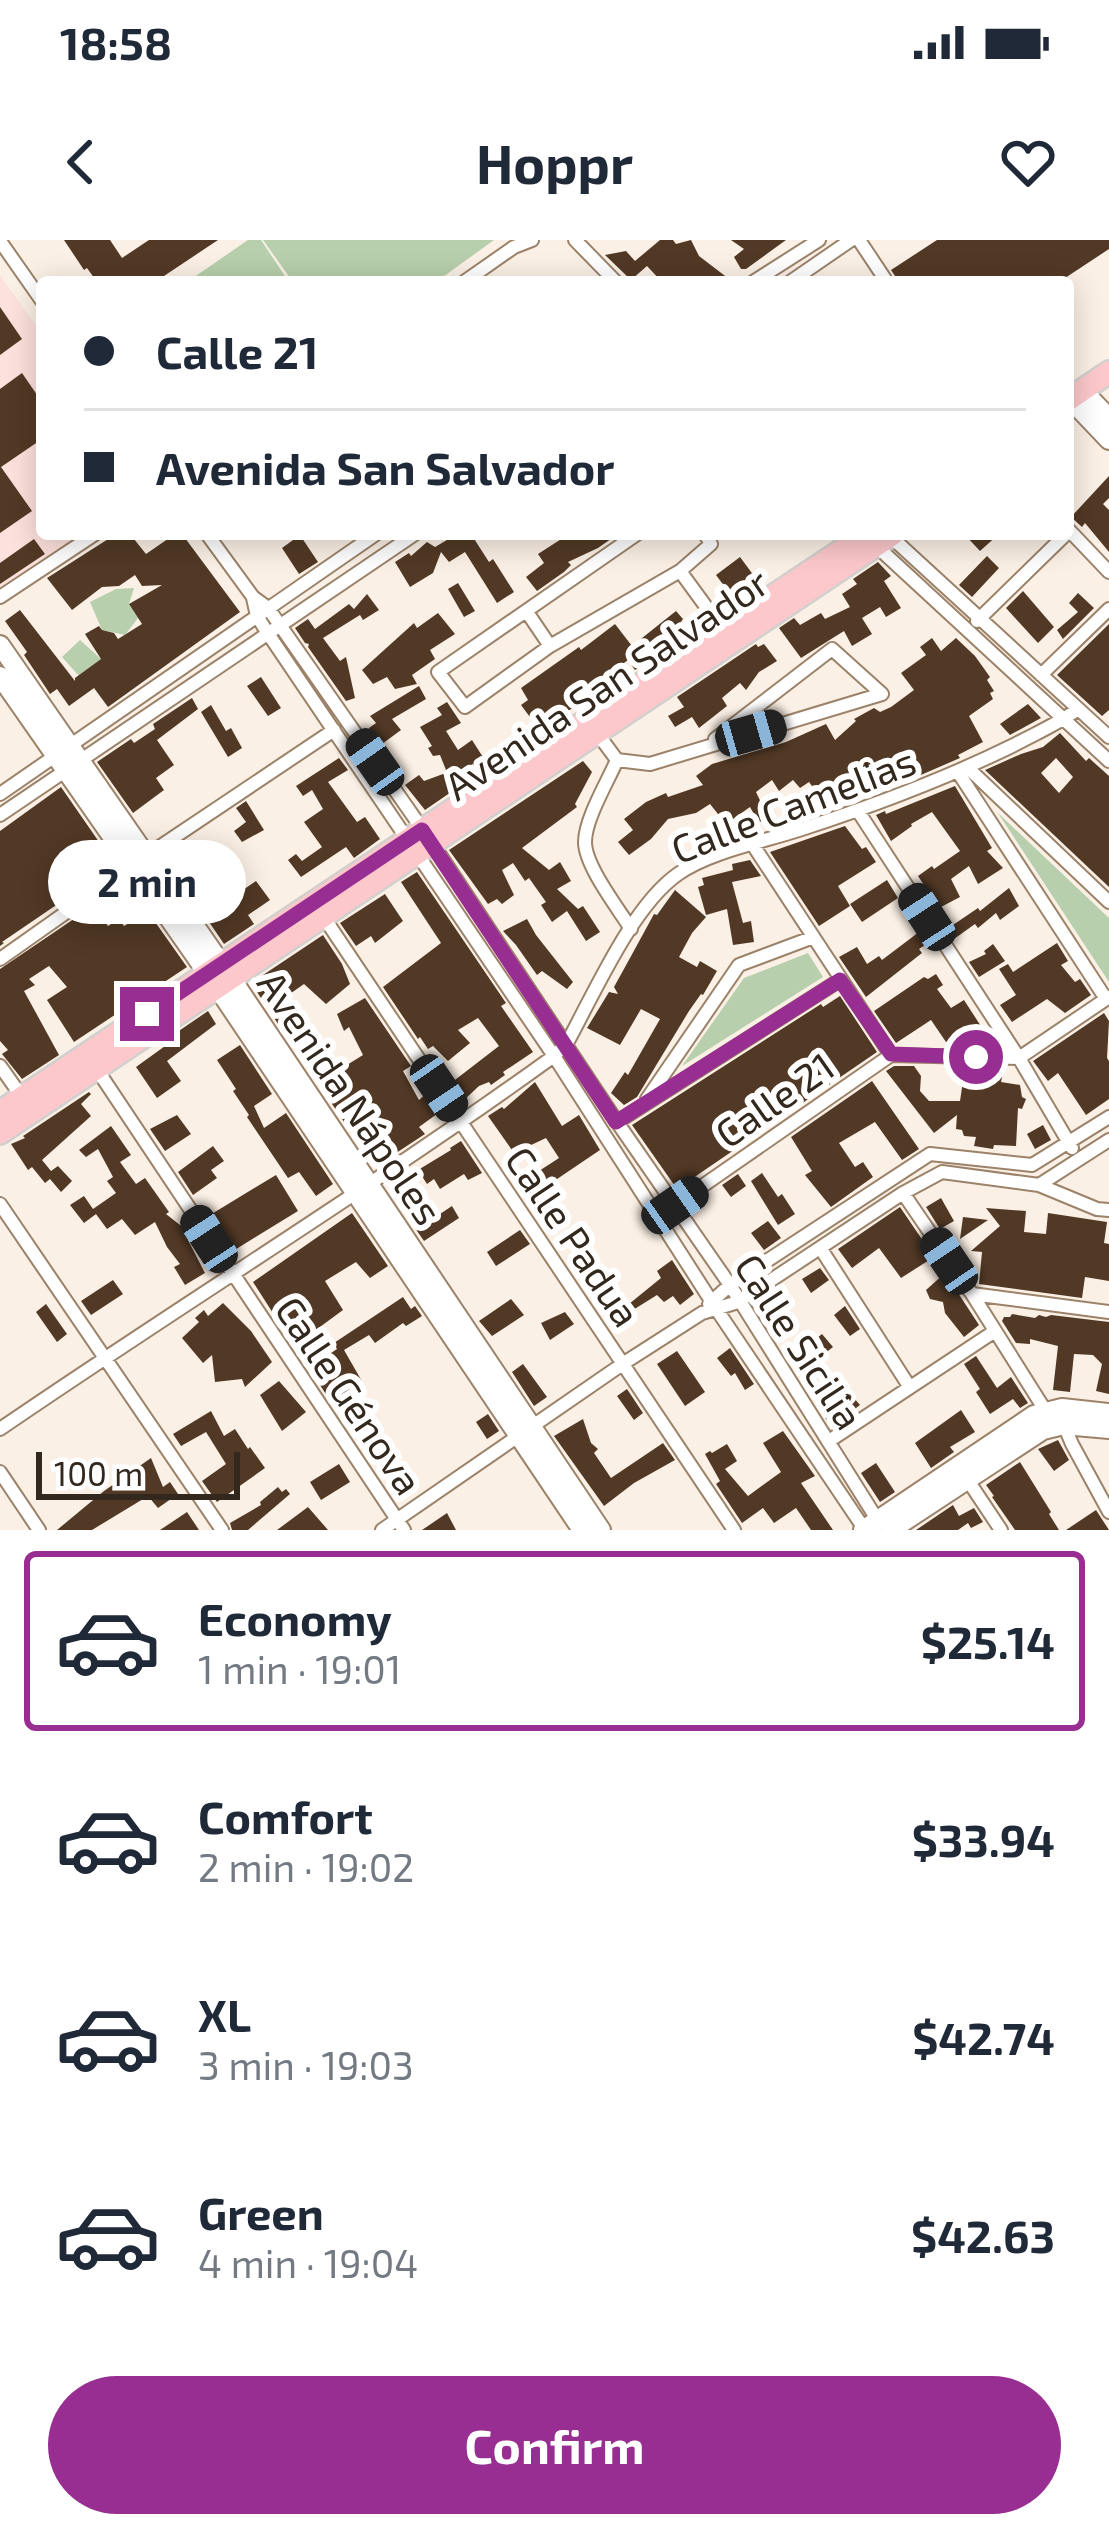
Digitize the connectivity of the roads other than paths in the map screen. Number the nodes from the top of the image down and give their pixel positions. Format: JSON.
{"nodes":[{"id":1,"x":532,"y":240,"type":"edge"},
{"id":2,"x":575,"y":240,"type":"edge"},
{"id":3,"x":819,"y":240,"type":"edge"},
{"id":4,"x":855,"y":240,"type":"edge"},
{"id":5,"x":0,"y":241,"type":"edge"},
{"id":6,"x":473,"y":276,"type":"edge"},
{"id":7,"x":610,"y":276,"type":"edge"},
{"id":8,"x":762,"y":276,"type":"edge"},
{"id":9,"x":799,"y":276,"type":"edge"},
{"id":10,"x":882,"y":276,"type":"edge"},
{"id":11,"x":36,"y":292,"type":"edge"},
{"id":12,"x":1109,"y":372,"type":"edge"},
{"id":13,"x":1081,"y":400,"type":"edge"},
{"id":14,"x":1109,"y":418,"type":"edge"},
{"id":15,"x":1109,"y":440,"type":"edge"},
{"id":16,"x":1074,"y":537,"type":"edge"},
{"id":17,"x":86,"y":540,"type":"edge"},
{"id":18,"x":211,"y":540,"type":"edge"},
{"id":19,"x":367,"y":540,"type":"edge"},
{"id":20,"x":406,"y":540,"type":"edge"},
{"id":21,"x":629,"y":540,"type":"edge"},
{"id":22,"x":707,"y":540,"type":"edge"},
{"id":23,"x":870,"y":540,"type":"edge"},
{"id":24,"x":871,"y":540,"type":"edge"},
{"id":25,"x":881,"y":540,"type":"edge"},
{"id":26,"x":882,"y":540,"type":"edge"},
{"id":27,"x":1059,"y":540,"type":"edge"},
{"id":28,"x":680,"y":571,"type":"junction"},
{"id":29,"x":1109,"y":572,"type":"edge"},
{"id":30,"x":0,"y":597,"type":"edge"},
{"id":31,"x":1109,"y":609,"type":"edge"},
{"id":32,"x":262,"y":612,"type":"junction"},
{"id":33,"x":527,"y":612,"type":"junction"},
{"id":34,"x":980,"y":618,"type":"junction"},
{"id":35,"x":273,"y":628,"type":"junction"},
{"id":36,"x":723,"y":629,"type":"junction"},
{"id":37,"x":968,"y":631,"type":"junction"},
{"id":38,"x":0,"y":645,"type":"edge"},
{"id":39,"x":550,"y":646,"type":"junction"},
{"id":40,"x":1041,"y":675,"type":"junction"},
{"id":41,"x":0,"y":676,"type":"edge"},
{"id":42,"x":1078,"y":709,"type":"junction"},
{"id":43,"x":1064,"y":719,"type":"junction"},
{"id":44,"x":334,"y":730,"type":"junction"},
{"id":45,"x":597,"y":733,"type":"junction"},
{"id":46,"x":1108,"y":734,"type":"edge"},
{"id":47,"x":707,"y":746,"type":"junction"},
{"id":48,"x":68,"y":758,"type":"junction"},
{"id":49,"x":617,"y":760,"type":"junction"},
{"id":50,"x":1109,"y":761,"type":"edge"},
{"id":51,"x":963,"y":770,"type":"junction"},
{"id":52,"x":0,"y":794,"type":"edge"},
{"id":53,"x":858,"y":811,"type":"junction"},
{"id":54,"x":0,"y":815,"type":"edge"},
{"id":55,"x":420,"y":841,"type":"junction"},
{"id":56,"x":753,"y":845,"type":"junction"},
{"id":57,"x":140,"y":861,"type":"junction"},
{"id":58,"x":1109,"y":902,"type":"edge"},
{"id":59,"x":323,"y":916,"type":"junction"},
{"id":60,"x":631,"y":929,"type":"junction"},
{"id":61,"x":812,"y":938,"type":"junction"},
{"id":62,"x":0,"y":959,"type":"edge"},
{"id":63,"x":219,"y":976,"type":"junction"},
{"id":64,"x":840,"y":980,"type":"junction"},
{"id":65,"x":1108,"y":998,"type":"edge"},
{"id":66,"x":567,"y":1043,"type":"junction"},
{"id":67,"x":891,"y":1054,"type":"junction"},
{"id":68,"x":554,"y":1056,"type":"junction"},
{"id":69,"x":1019,"y":1058,"type":"junction"},
{"id":70,"x":92,"y":1061,"type":"junction"},
{"id":71,"x":0,"y":1066,"type":"edge"},
{"id":72,"x":22,"y":1097,"type":"junction"},
{"id":73,"x":643,"y":1104,"type":"junction"},
{"id":74,"x":0,"y":1112,"type":"edge"},
{"id":75,"x":1109,"y":1117,"type":"edge"},
{"id":76,"x":462,"y":1122,"type":"junction"},
{"id":77,"x":616,"y":1122,"type":"junction"},
{"id":78,"x":0,"y":1132,"type":"edge"},
{"id":79,"x":1109,"y":1140,"type":"edge"},
{"id":80,"x":1068,"y":1143,"type":"junction"},
{"id":81,"x":1078,"y":1160,"type":"junction"},
{"id":82,"x":1039,"y":1185,"type":"junction"},
{"id":83,"x":363,"y":1189,"type":"junction"},
{"id":84,"x":903,"y":1193,"type":"junction"},
{"id":85,"x":0,"y":1204,"type":"edge"},
{"id":86,"x":675,"y":1205,"type":"junction"},
{"id":87,"x":1109,"y":1210,"type":"edge"},
{"id":88,"x":821,"y":1249,"type":"junction"},
{"id":89,"x":232,"y":1274,"type":"junction"},
{"id":90,"x":730,"y":1285,"type":"junction"},
{"id":91,"x":972,"y":1294,"type":"junction"},
{"id":92,"x":738,"y":1301,"type":"junction"},
{"id":93,"x":710,"y":1308,"type":"junction"},
{"id":94,"x":1109,"y":1312,"type":"edge"},
{"id":95,"x":995,"y":1331,"type":"junction"},
{"id":96,"x":105,"y":1357,"type":"junction"},
{"id":97,"x":624,"y":1364,"type":"junction"},
{"id":98,"x":909,"y":1386,"type":"junction"},
{"id":99,"x":1045,"y":1410,"type":"junction"},
{"id":100,"x":1109,"y":1413,"type":"edge"},
{"id":101,"x":1064,"y":1425,"type":"junction"},
{"id":102,"x":0,"y":1429,"type":"edge"},
{"id":103,"x":1109,"y":1430,"type":"edge"},
{"id":104,"x":526,"y":1432,"type":"junction"},
{"id":105,"x":829,"y":1441,"type":"junction"},
{"id":106,"x":0,"y":1472,"type":"edge"},
{"id":107,"x":967,"y":1479,"type":"junction"},
{"id":108,"x":1109,"y":1512,"type":"edge"},
{"id":109,"x":401,"y":1525,"type":"edge"},
{"id":110,"x":874,"y":1528,"type":"edge"},
{"id":111,"x":39,"y":1530,"type":"edge"},
{"id":112,"x":222,"y":1530,"type":"edge"},
{"id":113,"x":382,"y":1530,"type":"edge"},
{"id":114,"x":582,"y":1530,"type":"edge"},
{"id":115,"x":602,"y":1530,"type":"edge"},
{"id":116,"x":734,"y":1530,"type":"edge"},
{"id":117,"x":1001,"y":1530,"type":"edge"}],
"edges":[{"from":1,"to":6,"type":"street"},
{"from":2,"to":7,"type":"street"},
{"from":3,"to":8,"type":"street"},
{"from":4,"to":9,"type":"street"},
{"from":4,"to":10,"type":"street"},
{"from":5,"to":11,"type":"street"},
{"from":12,"to":13,"type":"main road"},
{"from":13,"to":14,"type":"main road"},
{"from":13,"to":15,"type":"main road"},
{"from":16,"to":29,"type":"street"},
{"from":17,"to":30,"type":"street"},
{"from":18,"to":32,"type":"street","name":"Calle Sicilia"},
{"from":19,"to":32,"type":"street"},
{"from":20,"to":35,"type":"street"},
{"from":21,"to":33,"type":"street"},
{"from":22,"to":28,"type":"street"},
{"from":23,"to":36,"type":"main road","name":"Avenida San Salvador"},
{"from":24,"to":45,"type":"main road","name":"Avenida San Salvador"},
{"from":25,"to":37,"type":"street"},
{"from":26,"to":34,"type":"street"},
{"from":27,"to":34,"type":"street"},
{"from":28,"to":36,"type":"street"},
{"from":28,"to":39,"type":"street"},
{"from":31,"to":40,"type":"street"},
{"from":32,"to":35,"type":"street","name":"Calle Sicilia"},
{"from":32,"to":48,"type":"street"},
{"from":33,"to":39,"type":"street"},
{"from":33,"to":39,"type":"street"},
{"from":34,"to":37,"type":"street"},
{"from":34,"to":40,"type":"street"},
{"from":35,"to":44,"type":"street","name":"Calle Sicilia"},
{"from":35,"to":48,"type":"street"},
{"from":35,"to":55,"type":"street","name":"Calle Sicilia"},
{"from":36,"to":55,"type":"main road","name":"Avenida San Salvador"},
{"from":37,"to":43,"type":"street"},
{"from":38,"to":48,"type":"main road","name":"Avenida Nápoles"},
{"from":40,"to":42,"type":"street"},
{"from":41,"to":48,"type":"main road","name":"Avenida Nápoles"},
{"from":42,"to":43,"type":"street","name":"Calle Camelias"},
{"from":42,"to":46,"type":"street"},
{"from":43,"to":50,"type":"street"},
{"from":43,"to":51,"type":"street","name":"Calle Camelias"},
{"from":44,"to":55,"type":"street","name":"Calle Sicilia"},
{"from":44,"to":57,"type":"street"},
{"from":45,"to":49,"type":"street"},
{"from":45,"to":55,"type":"main road","name":"Avenida San Salvador"},
{"from":47,"to":47,"type":"street"},
{"from":47,"to":49,"type":"street"},
{"from":48,"to":52,"type":"street"},
{"from":48,"to":54,"type":"street"},
{"from":48,"to":57,"type":"main road","name":"Avenida Nápoles"},
{"from":49,"to":60,"type":"street"},
{"from":51,"to":53,"type":"street","name":"Calle Camelias"},
{"from":51,"to":58,"type":"street"},
{"from":51,"to":65,"type":"street"},
{"from":53,"to":56,"type":"street","name":"Calle Camelias"},
{"from":53,"to":69,"type":"street"},
{"from":55,"to":59,"type":"main road","name":"Avenida San Salvador"},
{"from":55,"to":63,"type":"main road","name":"Avenida San Salvador"},
{"from":55,"to":66,"type":"street","name":"Calle Sicilia"},
{"from":55,"to":68,"type":"street","name":"Calle Sicilia"},
{"from":56,"to":60,"type":"street","name":"Calle Camelias"},
{"from":56,"to":61,"type":"street"},
{"from":57,"to":62,"type":"street"},
{"from":57,"to":63,"type":"main road","name":"Avenida Nápoles"},
{"from":59,"to":63,"type":"main road","name":"Avenida San Salvador"},
{"from":59,"to":76,"type":"street","name":"Calle Padua"},
{"from":60,"to":66,"type":"street","name":"Calle Camelias"},
{"from":61,"to":64,"type":"street"},
{"from":61,"to":73,"type":"street"},
{"from":63,"to":70,"type":"main road","name":"Avenida San Salvador"},
{"from":63,"to":83,"type":"main road","name":"Avenida Nápoles"},
{"from":64,"to":67,"type":"street"},
{"from":64,"to":73,"type":"street"},
{"from":65,"to":69,"type":"street"},
{"from":66,"to":68,"type":"street","name":"Calle Camelias"},
{"from":66,"to":77,"type":"street","name":"Calle Sicilia"},
{"from":67,"to":69,"type":"street","name":"Calle 21"},
{"from":67,"to":86,"type":"street","name":"Calle 21"},
{"from":68,"to":76,"type":"street","name":"Calle Camelias"},
{"from":68,"to":93,"type":"street","name":"Calle Sicilia"},
{"from":69,"to":80,"type":"street"},
{"from":70,"to":72,"type":"main road","name":"Avenida San Salvador"},
{"from":70,"to":78,"type":"main road","name":"Avenida San Salvador"},
{"from":70,"to":89,"type":"street","name":"Calle Génova"},
{"from":71,"to":72,"type":"street"},
{"from":72,"to":74,"type":"main road","name":"Avenida San Salvador"},
{"from":73,"to":77,"type":"street"},
{"from":75,"to":80,"type":"street"},
{"from":76,"to":83,"type":"street","name":"Calle Camelias"},
{"from":76,"to":97,"type":"street","name":"Calle Padua"},
{"from":77,"to":86,"type":"street","name":"Calle Sicilia"},
{"from":79,"to":81,"type":"street"},
{"from":80,"to":81,"type":"street"},
{"from":80,"to":90,"type":"street"},
{"from":81,"to":82,"type":"street"},
{"from":82,"to":84,"type":"street"},
{"from":82,"to":87,"type":"street"},
{"from":83,"to":89,"type":"street","name":"Calle Camelias"},
{"from":83,"to":104,"type":"main road","name":"Avenida Nápoles"},
{"from":84,"to":88,"type":"street"},
{"from":84,"to":91,"type":"street"},
{"from":85,"to":96,"type":"street"},
{"from":86,"to":90,"type":"street","name":"Calle Sicilia"},
{"from":88,"to":92,"type":"street"},
{"from":88,"to":98,"type":"street"},
{"from":89,"to":96,"type":"street","name":"Calle Camelias"},
{"from":89,"to":109,"type":"street","name":"Calle Génova"},
{"from":90,"to":92,"type":"street","name":"Calle Sicilia"},
{"from":90,"to":93,"type":"street"},
{"from":91,"to":94,"type":"street"},
{"from":91,"to":95,"type":"street"},
{"from":92,"to":93,"type":"street"},
{"from":92,"to":105,"type":"street","name":"Calle Sicilia"},
{"from":93,"to":97,"type":"street"},
{"from":93,"to":110,"type":"street","name":"Calle Sicilia"},
{"from":95,"to":98,"type":"street"},
{"from":95,"to":99,"type":"street"},
{"from":96,"to":102,"type":"street","name":"Calle Camelias"},
{"from":96,"to":112,"type":"street"},
{"from":97,"to":104,"type":"street"},
{"from":97,"to":116,"type":"street","name":"Calle Padua"},
{"from":98,"to":105,"type":"street"},
{"from":99,"to":100,"type":"main road"},
{"from":99,"to":110,"type":"main road"},
{"from":101,"to":103,"type":"main road"},
{"from":101,"to":107,"type":"main road"},
{"from":101,"to":108,"type":"street"},
{"from":104,"to":109,"type":"street"},
{"from":104,"to":114,"type":"main road","name":"Avenida Nápoles"},
{"from":104,"to":115,"type":"main road","name":"Avenida Nápoles"},
{"from":105,"to":110,"type":"street","name":"Calle Sicilia"},
{"from":106,"to":111,"type":"street"},
{"from":107,"to":110,"type":"main road"},
{"from":107,"to":117,"type":"street"},
{"from":109,"to":113,"type":"street"}]}
